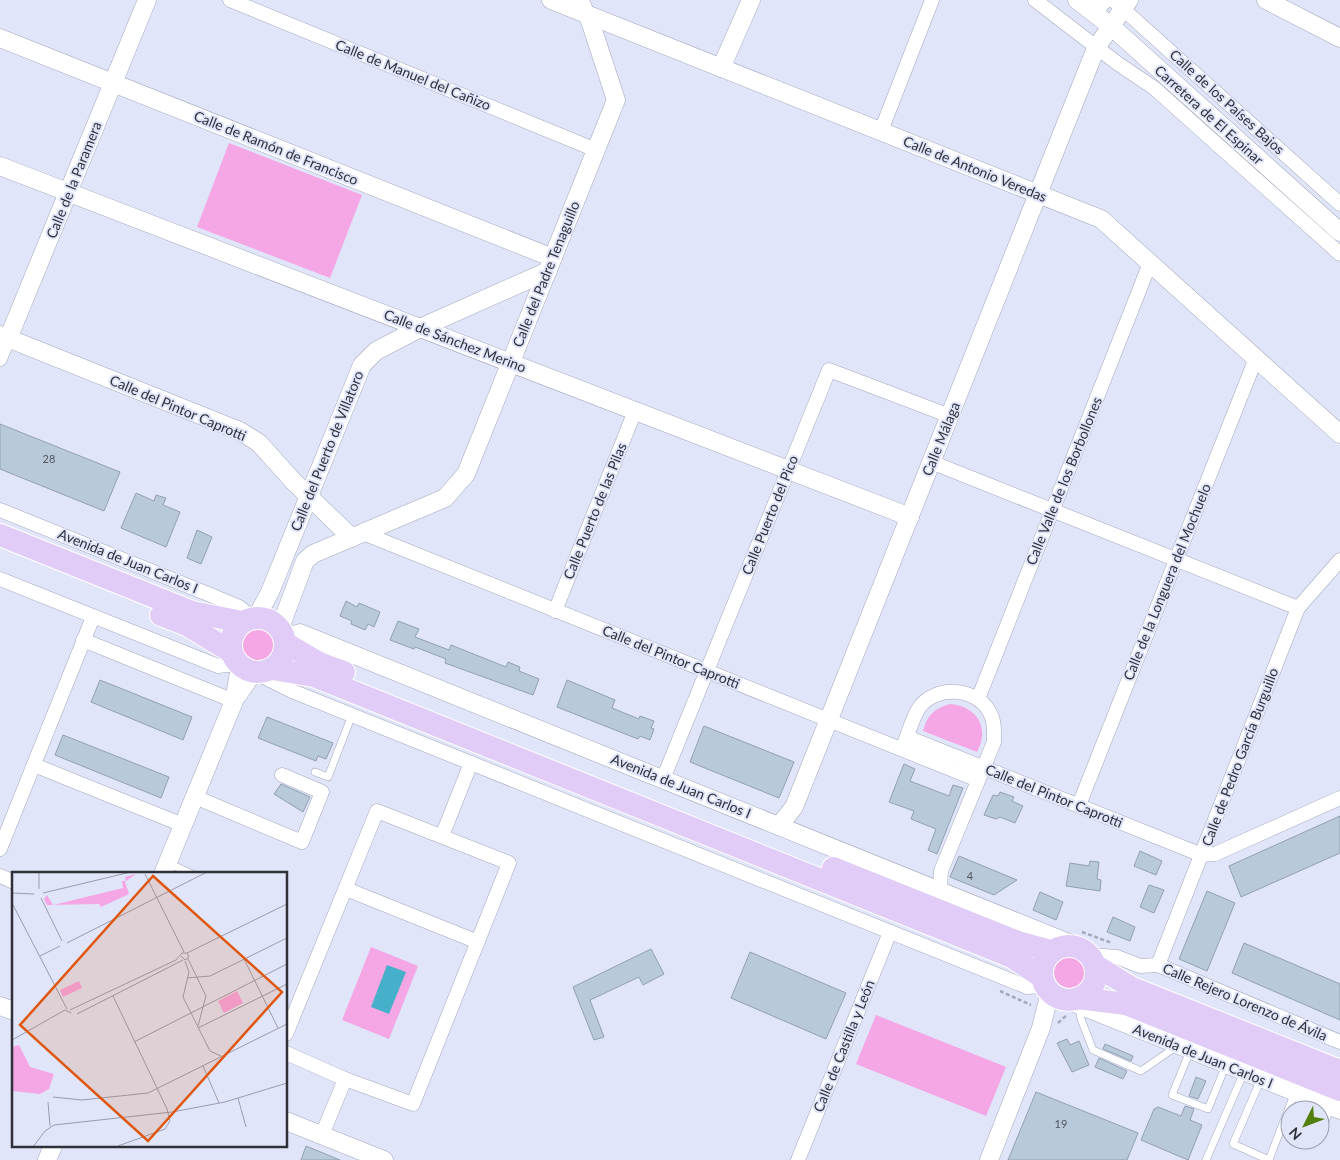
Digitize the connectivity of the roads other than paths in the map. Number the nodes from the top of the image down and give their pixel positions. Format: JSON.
{"nodes":[{"id":1,"x":146,"y":0,"type":"edge"},
{"id":2,"x":230,"y":0,"type":"edge"},
{"id":3,"x":551,"y":0,"type":"edge"},
{"id":4,"x":751,"y":0,"type":"edge"},
{"id":5,"x":932,"y":0,"type":"edge"},
{"id":6,"x":1035,"y":0,"type":"edge"},
{"id":7,"x":1078,"y":0,"type":"edge"},
{"id":8,"x":1266,"y":0,"type":"edge"},
{"id":9,"x":1290,"y":0,"type":"edge"},
{"id":10,"x":1122,"y":3,"type":"edge"},
{"id":11,"x":1099,"y":6,"type":"edge"},
{"id":12,"x":585,"y":7,"type":"edge"},
{"id":13,"x":1340,"y":26,"type":"edge"},
{"id":14,"x":1118,"y":33,"type":"junction"},
{"id":15,"x":0,"y":38,"type":"edge"},
{"id":16,"x":1340,"y":38,"type":"edge"},
{"id":17,"x":1096,"y":48,"type":"junction"},
{"id":18,"x":721,"y":68,"type":"junction"},
{"id":19,"x":114,"y":83,"type":"junction"},
{"id":20,"x":881,"y":131,"type":"junction"},
{"id":21,"x":596,"y":150,"type":"junction"},
{"id":22,"x":0,"y":166,"type":"edge"},
{"id":23,"x":69,"y":193,"type":"junction"},
{"id":24,"x":1038,"y":194,"type":"junction"},
{"id":25,"x":1340,"y":204,"type":"edge"},
{"id":26,"x":1340,"y":232,"type":"edge"},
{"id":27,"x":1340,"y":254,"type":"edge"},
{"id":28,"x":1150,"y":263,"type":"junction"},
{"id":29,"x":550,"y":264,"type":"junction"},
{"id":30,"x":420,"y":328,"type":"junction"},
{"id":31,"x":4,"y":337,"type":"edge"},
{"id":32,"x":1256,"y":358,"type":"junction"},
{"id":33,"x":0,"y":359,"type":"edge"},
{"id":34,"x":510,"y":363,"type":"junction"},
{"id":35,"x":635,"y":411,"type":"junction"},
{"id":36,"x":950,"y":416,"type":"junction"},
{"id":37,"x":1340,"y":434,"type":"edge"},
{"id":38,"x":931,"y":462,"type":"junction"},
{"id":39,"x":789,"y":470,"type":"junction"},
{"id":40,"x":308,"y":496,"type":"junction"},
{"id":41,"x":0,"y":510,"type":"edge"},
{"id":42,"x":1052,"y":511,"type":"junction"},
{"id":43,"x":910,"y":517,"type":"junction"},
{"id":44,"x":358,"y":535,"type":"junction"},
{"id":45,"x":0,"y":536,"type":"edge"},
{"id":46,"x":0,"y":551,"type":"edge"},
{"id":47,"x":1176,"y":560,"type":"junction"},
{"id":48,"x":1340,"y":560,"type":"edge"},
{"id":49,"x":0,"y":579,"type":"edge"},
{"id":50,"x":1298,"y":608,"type":"junction"},
{"id":51,"x":555,"y":610,"type":"junction"},
{"id":52,"x":93,"y":616,"type":"junction"},
{"id":53,"x":250,"y":619,"type":"junction"},
{"id":54,"x":283,"y":637,"type":"junction"},
{"id":55,"x":84,"y":640,"type":"junction"},
{"id":56,"x":248,"y":666,"type":"junction"},
{"id":57,"x":707,"y":671,"type":"junction"},
{"id":58,"x":978,"y":699,"type":"junction"},
{"id":59,"x":234,"y":701,"type":"junction"},
{"id":60,"x":352,"y":715,"type":"junction"},
{"id":61,"x":828,"y":720,"type":"junction"},
{"id":62,"x":905,"y":743,"type":"junction"},
{"id":63,"x":471,"y":763,"type":"junction"},
{"id":64,"x":34,"y":765,"type":"junction"},
{"id":65,"x":315,"y":772,"type":"dead end"},
{"id":66,"x":981,"y":774,"type":"junction"},
{"id":67,"x":282,"y":775,"type":"dead end"},
{"id":68,"x":663,"y":779,"type":"junction"},
{"id":69,"x":195,"y":797,"type":"junction"},
{"id":70,"x":1340,"y":798,"type":"edge"},
{"id":71,"x":1079,"y":805,"type":"junction"},
{"id":72,"x":183,"y":825,"type":"junction"},
{"id":73,"x":779,"y":826,"type":"junction"},
{"id":74,"x":442,"y":836,"type":"junction"},
{"id":75,"x":0,"y":849,"type":"edge"},
{"id":76,"x":1202,"y":854,"type":"junction"},
{"id":77,"x":166,"y":868,"type":"edge"},
{"id":78,"x":183,"y":872,"type":"edge"},
{"id":79,"x":0,"y":876,"type":"edge"},
{"id":80,"x":12,"y":881,"type":"edge"},
{"id":81,"x":933,"y":888,"type":"junction"},
{"id":82,"x":346,"y":889,"type":"junction"},
{"id":83,"x":890,"y":932,"type":"junction"},
{"id":84,"x":478,"y":942,"type":"junction"},
{"id":85,"x":1051,"y":951,"type":"junction"},
{"id":86,"x":1087,"y":955,"type":"junction"},
{"id":87,"x":1158,"y":965,"type":"junction"},
{"id":88,"x":1061,"y":994,"type":"junction"},
{"id":89,"x":0,"y":1006,"type":"edge"},
{"id":90,"x":12,"y":1010,"type":"edge"},
{"id":91,"x":288,"y":1029,"type":"edge"},
{"id":92,"x":1340,"y":1042,"type":"edge"},
{"id":93,"x":1188,"y":1043,"type":"junction"},
{"id":94,"x":288,"y":1053,"type":"edge"},
{"id":95,"x":1226,"y":1065,"type":"junction"},
{"id":96,"x":1340,"y":1071,"type":"edge"},
{"id":97,"x":1244,"y":1072,"type":"junction"},
{"id":98,"x":1261,"y":1078,"type":"junction"},
{"id":99,"x":345,"y":1079,"type":"junction"},
{"id":100,"x":1295,"y":1092,"type":"junction"},
{"id":101,"x":1337,"y":1102,"type":"edge"},
{"id":102,"x":1330,"y":1115,"type":"edge"},
{"id":103,"x":288,"y":1122,"type":"edge"},
{"id":104,"x":322,"y":1135,"type":"junction"},
{"id":105,"x":52,"y":1148,"type":"edge"},
{"id":106,"x":48,"y":1160,"type":"edge"},
{"id":107,"x":384,"y":1160,"type":"edge"},
{"id":108,"x":798,"y":1160,"type":"edge"},
{"id":109,"x":989,"y":1160,"type":"edge"},
{"id":110,"x":1206,"y":1160,"type":"edge"}],
"edges":[{"from":1,"to":19,"type":"street","name":"Calle de la Paramera"},
{"from":2,"to":21,"type":"street","name":"Calle de Manuel del Cañizo"},
{"from":3,"to":12,"type":"street","name":"Calle de Antonio Veredas"},
{"from":4,"to":18,"type":"street"},
{"from":5,"to":20,"type":"street"},
{"from":6,"to":17,"type":"street"},
{"from":7,"to":11,"type":"street","name":"Carretera de El Espinar"},
{"from":8,"to":16,"type":"street"},
{"from":9,"to":13,"type":"street"},
{"from":10,"to":14,"type":"street","name":"Calle Málaga"},
{"from":10,"to":25,"type":"street","name":"Calle de los Países Bajos"},
{"from":11,"to":14,"type":"street","name":"Carretera de El Espinar"},
{"from":11,"to":17,"type":"street","name":"Calle Málaga"},
{"from":12,"to":18,"type":"street","name":"Calle de Antonio Veredas"},
{"from":12,"to":21,"type":"street","name":"Calle del Padre Tenaguillo"},
{"from":14,"to":17,"type":"street","name":"Calle Málaga"},
{"from":14,"to":26,"type":"street","name":"Carretera de El Espinar"},
{"from":15,"to":19,"type":"street","name":"Calle de Ramón de Francisco"},
{"from":17,"to":24,"type":"street","name":"Calle Málaga"},
{"from":17,"to":27,"type":"street"},
{"from":18,"to":20,"type":"street","name":"Calle de Antonio Veredas"},
{"from":19,"to":23,"type":"street","name":"Calle de la Paramera"},
{"from":19,"to":29,"type":"street","name":"Calle de Ramón de Francisco"},
{"from":20,"to":24,"type":"street","name":"Calle de Antonio Veredas"},
{"from":21,"to":29,"type":"street","name":"Calle del Padre Tenaguillo"},
{"from":22,"to":23,"type":"street","name":"Calle de Sánchez Merino"},
{"from":23,"to":30,"type":"street","name":"Calle de Sánchez Merino"},
{"from":23,"to":31,"type":"street","name":"Calle de la Paramera"},
{"from":24,"to":28,"type":"street","name":"Calle de Antonio Veredas"},
{"from":24,"to":36,"type":"street","name":"Calle Málaga"},
{"from":28,"to":32,"type":"street","name":"Calle de Antonio Veredas"},
{"from":28,"to":42,"type":"street","name":"Calle Valle de los Borbollones"},
{"from":29,"to":30,"type":"street","name":"Calle del Puerto de Villatoro"},
{"from":29,"to":34,"type":"street","name":"Calle del Padre Tenaguillo"},
{"from":30,"to":34,"type":"street","name":"Calle de Sánchez Merino"},
{"from":30,"to":40,"type":"street","name":"Calle del Puerto de Villatoro"},
{"from":31,"to":33,"type":"street","name":"Calle de la Paramera"},
{"from":31,"to":40,"type":"street","name":"Calle del Pintor Caprotti"},
{"from":32,"to":37,"type":"street","name":"Calle de Antonio Veredas"},
{"from":32,"to":47,"type":"street","name":"Calle de la Longuera del Mochuelo"},
{"from":34,"to":35,"type":"street","name":"Calle de Sánchez Merino"},
{"from":34,"to":44,"type":"street","name":"Calle del Padre Tenaguillo"},
{"from":35,"to":39,"type":"street","name":"Calle de Sánchez Merino"},
{"from":35,"to":51,"type":"street","name":"Calle Puerto de las Pilas"},
{"from":36,"to":38,"type":"street","name":"Calle Málaga"},
{"from":36,"to":39,"type":"street","name":"Calle Puerto del Pico"},
{"from":38,"to":42,"type":"street"},
{"from":38,"to":43,"type":"street","name":"Calle Málaga"},
{"from":39,"to":43,"type":"street","name":"Calle de Sánchez Merino"},
{"from":39,"to":57,"type":"street","name":"Calle Puerto del Pico"},
{"from":40,"to":44,"type":"street","name":"Calle del Pintor Caprotti"},
{"from":40,"to":53,"type":"street","name":"Calle del Puerto de Villatoro"},
{"from":41,"to":53,"type":"street","name":"Avenida de Juan Carlos I"},
{"from":42,"to":47,"type":"street"},
{"from":42,"to":58,"type":"street","name":"Calle Valle de los Borbollones"},
{"from":43,"to":61,"type":"street","name":"Calle Málaga"},
{"from":44,"to":51,"type":"street","name":"Calle del Pintor Caprotti"},
{"from":44,"to":54,"type":"street","name":"Calle del Padre Tenaguillo"},
{"from":45,"to":53,"type":"highway","name":"Avenida de Juan Carlos I"},
{"from":46,"to":56,"type":"highway","name":"Avenida de Juan Carlos I"},
{"from":47,"to":50,"type":"street"},
{"from":47,"to":71,"type":"street","name":"Calle de la Longuera del Mochuelo"},
{"from":48,"to":50,"type":"street","name":"Calle de Pedro García Burguillo"},
{"from":49,"to":52,"type":"street","name":"Avenida de Juan Carlos I"},
{"from":50,"to":76,"type":"street","name":"Calle de Pedro García Burguillo"},
{"from":51,"to":57,"type":"street","name":"Calle del Pintor Caprotti"},
{"from":52,"to":55,"type":"street"},
{"from":52,"to":56,"type":"street","name":"Avenida de Juan Carlos I"},
{"from":53,"to":54,"type":"highway"},
{"from":53,"to":56,"type":"highway"},
{"from":54,"to":56,"type":"highway"},
{"from":54,"to":68,"type":"street","name":"Avenida de Juan Carlos I"},
{"from":54,"to":85,"type":"highway","name":"Avenida de Juan Carlos I"},
{"from":55,"to":59,"type":"street"},
{"from":55,"to":64,"type":"street"},
{"from":56,"to":59,"type":"street"},
{"from":56,"to":60,"type":"street","name":"Avenida de Juan Carlos I"},
{"from":56,"to":88,"type":"highway","name":"Avenida de Juan Carlos I"},
{"from":57,"to":61,"type":"street","name":"Calle del Pintor Caprotti"},
{"from":57,"to":68,"type":"street","name":"Calle Puerto del Pico"},
{"from":58,"to":62,"type":"street"},
{"from":58,"to":66,"type":"street"},
{"from":59,"to":69,"type":"street"},
{"from":60,"to":63,"type":"street","name":"Avenida de Juan Carlos I"},
{"from":60,"to":65,"type":"lane"},
{"from":61,"to":62,"type":"street","name":"Calle del Pintor Caprotti"},
{"from":61,"to":73,"type":"street","name":"Calle Málaga"},
{"from":62,"to":66,"type":"street","name":"Calle del Pintor Caprotti"},
{"from":63,"to":74,"type":"street"},
{"from":63,"to":83,"type":"street","name":"Avenida de Juan Carlos I"},
{"from":64,"to":72,"type":"street"},
{"from":64,"to":75,"type":"street"},
{"from":66,"to":71,"type":"street","name":"Calle del Pintor Caprotti"},
{"from":66,"to":81,"type":"street"},
{"from":67,"to":69,"type":"street"},
{"from":68,"to":73,"type":"street","name":"Avenida de Juan Carlos I"},
{"from":69,"to":72,"type":"street"},
{"from":70,"to":76,"type":"street"},
{"from":71,"to":76,"type":"street","name":"Calle del Pintor Caprotti"},
{"from":72,"to":77,"type":"street"},
{"from":73,"to":81,"type":"street","name":"Avenida de Juan Carlos I"},
{"from":74,"to":82,"type":"street"},
{"from":74,"to":84,"type":"street"},
{"from":76,"to":87,"type":"street","name":"Calle de Pedro García Burguillo"},
{"from":77,"to":78,"type":"lane"},
{"from":79,"to":80,"type":"street"},
{"from":81,"to":86,"type":"street","name":"Avenida de Juan Carlos I"},
{"from":82,"to":84,"type":"street"},
{"from":82,"to":91,"type":"street"},
{"from":83,"to":88,"type":"street","name":"Avenida de Juan Carlos I"},
{"from":83,"to":108,"type":"street","name":"Calle de Castilla y León"},
{"from":84,"to":99,"type":"street"},
{"from":85,"to":86,"type":"highway"},
{"from":85,"to":88,"type":"highway"},
{"from":86,"to":87,"type":"street","name":"Calle Rejero Lorenzo de Ávila"},
{"from":86,"to":88,"type":"highway"},
{"from":86,"to":96,"type":"highway","name":"Avenida de Juan Carlos I"},
{"from":87,"to":92,"type":"street","name":"Calle Rejero Lorenzo de Ávila"},
{"from":88,"to":93,"type":"highway","name":"Avenida de Juan Carlos I"},
{"from":88,"to":93,"type":"lane"},
{"from":88,"to":109,"type":"street"},
{"from":89,"to":90,"type":"street"},
{"from":93,"to":95,"type":"street","name":"Avenida de Juan Carlos I"},
{"from":93,"to":95,"type":"lane"},
{"from":93,"to":101,"type":"highway","name":"Avenida de Juan Carlos I"},
{"from":94,"to":99,"type":"street"},
{"from":95,"to":97,"type":"street","name":"Avenida de Juan Carlos I"},
{"from":97,"to":98,"type":"street","name":"Avenida de Juan Carlos I"},
{"from":97,"to":110,"type":"lane"},
{"from":98,"to":100,"type":"street","name":"Avenida de Juan Carlos I"},
{"from":98,"to":100,"type":"lane"},
{"from":99,"to":104,"type":"street"},
{"from":100,"to":101,"type":"street","name":"Avenida de Juan Carlos I"},
{"from":101,"to":102,"type":"lane"},
{"from":103,"to":104,"type":"street"},
{"from":104,"to":107,"type":"street"},
{"from":105,"to":106,"type":"street"}]}
